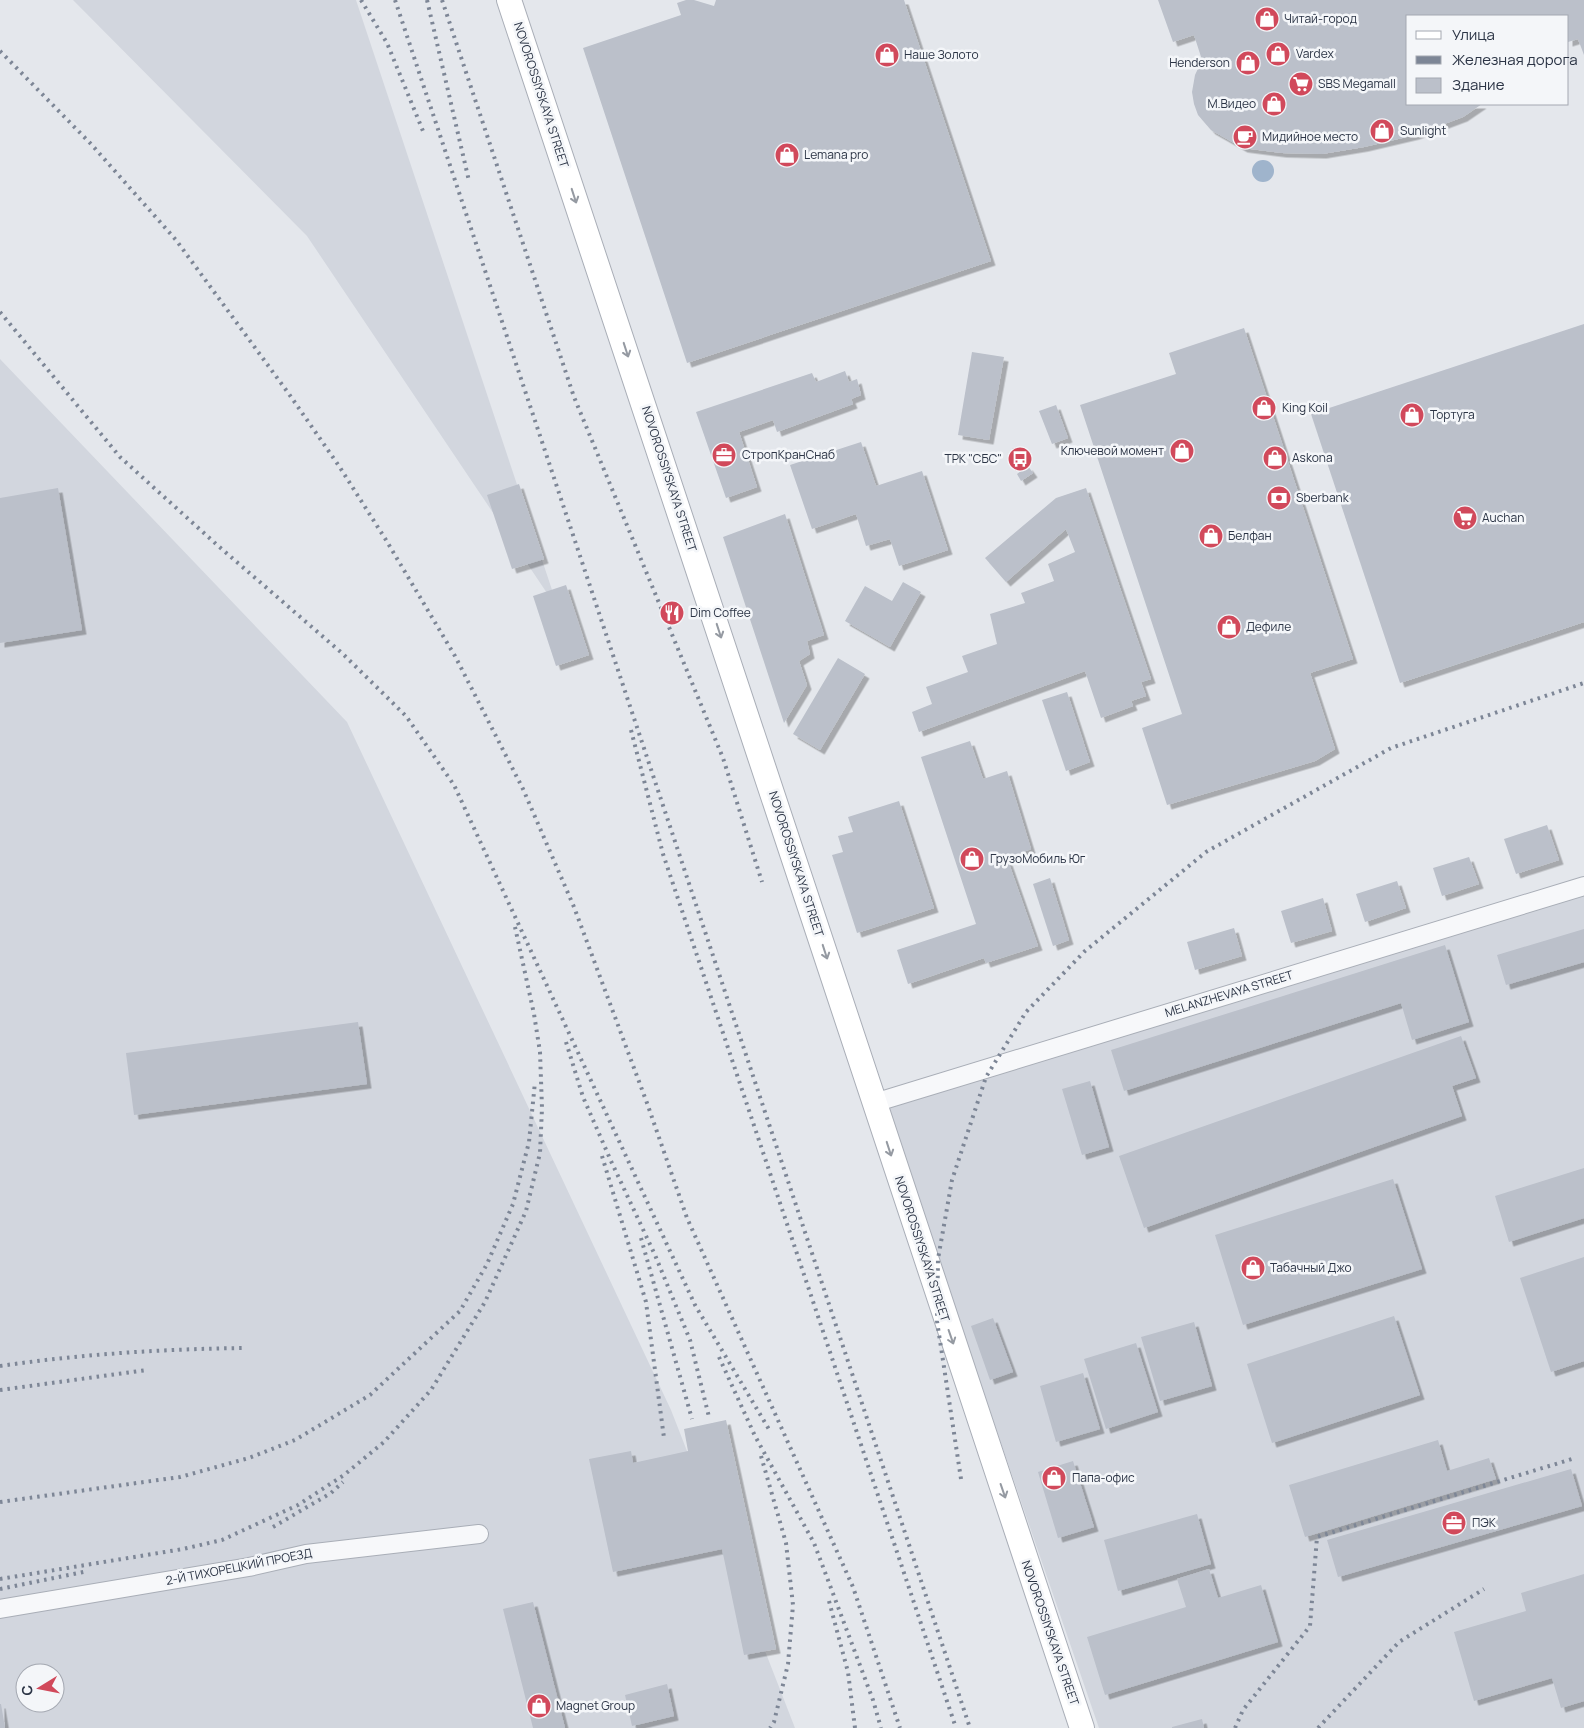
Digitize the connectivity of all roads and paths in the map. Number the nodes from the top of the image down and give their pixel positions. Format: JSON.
{"nodes":[{"id":1,"x":509,"y":0,"type":"edge"},
{"id":2,"x":1584,"y":886,"type":"edge"},
{"id":3,"x":874,"y":1103,"type":"junction"},
{"id":4,"x":479,"y":1534,"type":"dead end"},
{"id":5,"x":0,"y":1609,"type":"edge"},
{"id":6,"x":1082,"y":1728,"type":"edge"}],
"edges":[{"from":1,"to":3,"type":"main road","name":"NOVOROSSIYSKAYA STREET","one_way":true},
{"from":2,"to":3,"type":"street","name":"MELANZHEVAYA STREET"},
{"from":3,"to":6,"type":"main road","name":"NOVOROSSIYSKAYA STREET","one_way":true},
{"from":4,"to":5,"type":"street","name":"2-Й ТИХОРЕЦКИЙ ПРОЕЗД"}]}
